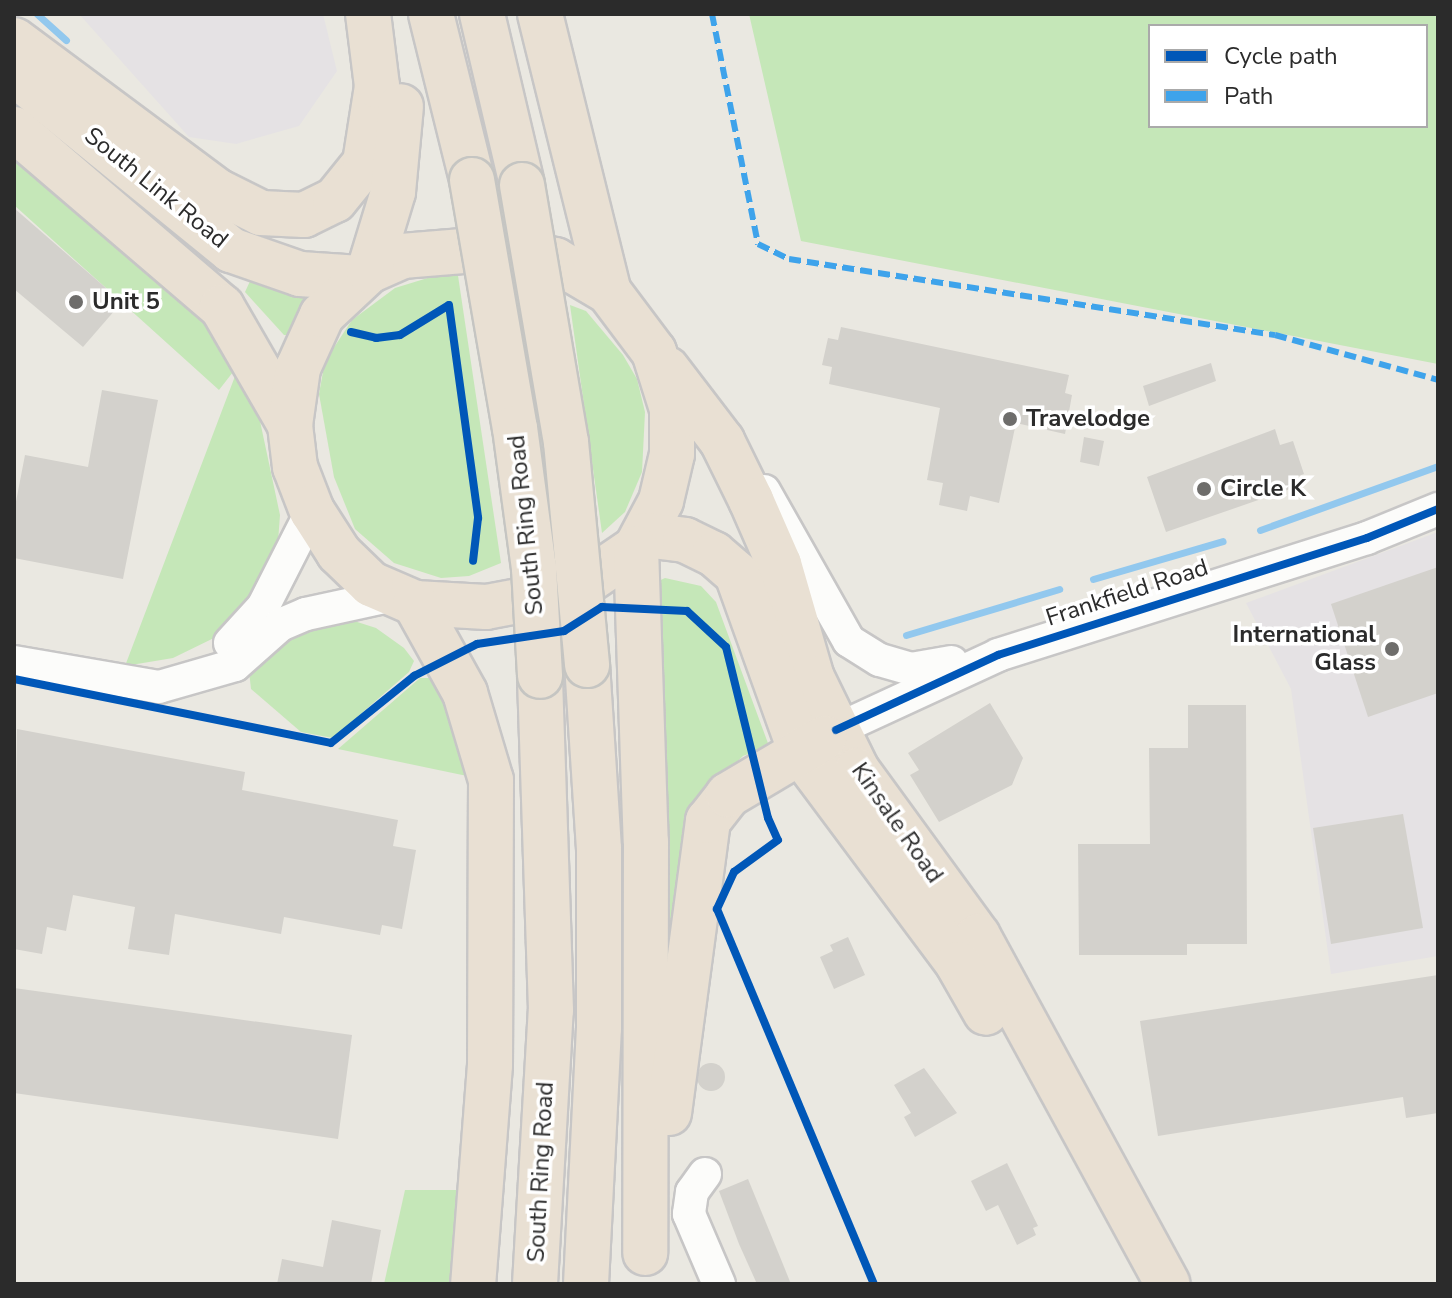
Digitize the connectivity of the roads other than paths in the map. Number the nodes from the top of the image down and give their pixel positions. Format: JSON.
{"nodes":[{"id":1,"x":368,"y":14,"type":"edge"},
{"id":2,"x":382,"y":14,"type":"edge"},
{"id":3,"x":431,"y":14,"type":"edge"},
{"id":4,"x":482,"y":14,"type":"edge"},
{"id":5,"x":540,"y":14,"type":"edge"},
{"id":6,"x":14,"y":40,"type":"edge"},
{"id":7,"x":14,"y":74,"type":"edge"},
{"id":8,"x":14,"y":129,"type":"edge"},
{"id":9,"x":365,"y":274,"type":"junction"},
{"id":10,"x":609,"y":292,"type":"junction"},
{"id":11,"x":654,"y":352,"type":"junction"},
{"id":12,"x":290,"y":425,"type":"junction"},
{"id":13,"x":722,"y":441,"type":"junction"},
{"id":14,"x":1438,"y":509,"type":"edge"},
{"id":15,"x":312,"y":511,"type":"junction"},
{"id":16,"x":640,"y":541,"type":"junction"},
{"id":17,"x":404,"y":599,"type":"junction"},
{"id":18,"x":998,"y":655,"type":"junction"},
{"id":19,"x":14,"y":662,"type":"edge"},
{"id":20,"x":201,"y":673,"type":"junction"},
{"id":21,"x":818,"y":742,"type":"junction"},
{"id":22,"x":705,"y":1174,"type":"dead end"},
{"id":23,"x":643,"y":1269,"type":"edge"},
{"id":24,"x":473,"y":1284,"type":"edge"},
{"id":25,"x":535,"y":1284,"type":"edge"},
{"id":26,"x":586,"y":1284,"type":"edge"},
{"id":27,"x":719,"y":1284,"type":"edge"},
{"id":28,"x":1138,"y":1284,"type":"edge"},
{"id":29,"x":1168,"y":1284,"type":"edge"}],
"edges":[{"from":1,"to":6,"type":"highway"},
{"from":2,"to":9,"type":"highway"},
{"from":3,"to":25,"type":"highway","name":"South Ring Road","bridge":true},
{"from":4,"to":26,"type":"highway","name":"South Ring Road","bridge":true},
{"from":5,"to":10,"type":"highway"},
{"from":7,"to":9,"type":"highway","name":"South Link Road"},
{"from":8,"to":12,"type":"highway","name":"South Link Road"},
{"from":9,"to":10,"type":"highway"},
{"from":9,"to":12,"type":"highway"},
{"from":10,"to":11,"type":"highway","name":"Kinsale Road"},
{"from":11,"to":13,"type":"highway","name":"Kinsale Road"},
{"from":11,"to":16,"type":"highway"},
{"from":12,"to":15,"type":"highway"},
{"from":13,"to":18,"type":"street"},
{"from":13,"to":21,"type":"highway","name":"Kinsale Road"},
{"from":14,"to":18,"type":"street","name":"Frankfield Road"},
{"from":15,"to":17,"type":"highway"},
{"from":15,"to":20,"type":"street"},
{"from":16,"to":17,"type":"highway"},
{"from":16,"to":21,"type":"highway","name":"Kinsale Road"},
{"from":16,"to":23,"type":"highway"},
{"from":17,"to":20,"type":"street"},
{"from":17,"to":24,"type":"highway"},
{"from":18,"to":21,"type":"street","name":"Frankfield Road"},
{"from":19,"to":20,"type":"street"},
{"from":21,"to":23,"type":"highway"},
{"from":21,"to":28,"type":"highway","name":"Kinsale Road"},
{"from":21,"to":29,"type":"highway","name":"Kinsale Road"},
{"from":22,"to":27,"type":"street"}]}
